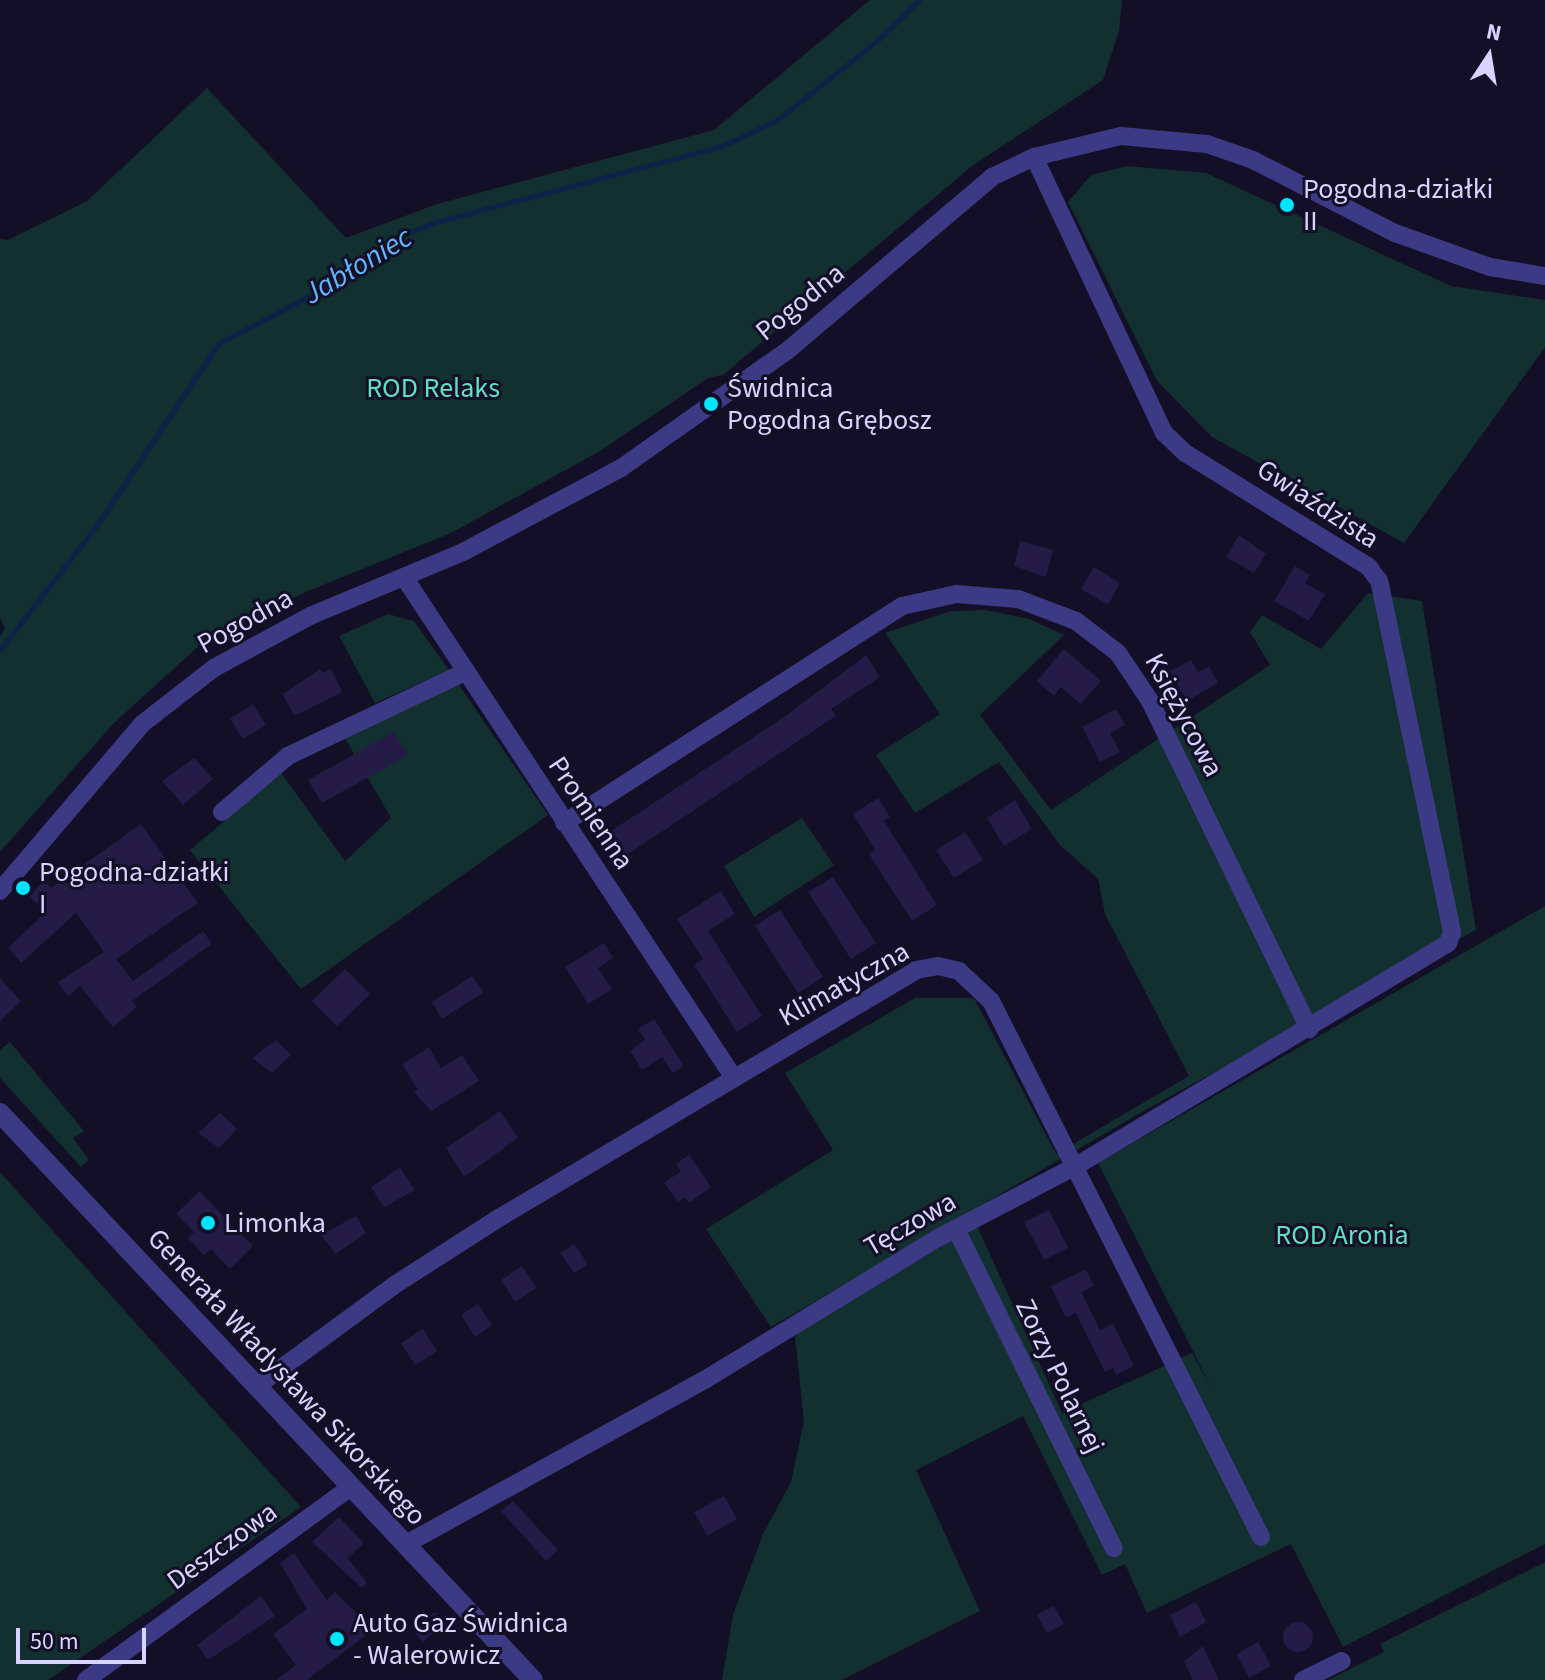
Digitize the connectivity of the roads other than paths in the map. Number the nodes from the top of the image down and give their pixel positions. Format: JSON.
{"nodes":[{"id":1,"x":1034,"y":157,"type":"junction"},
{"id":2,"x":1545,"y":276,"type":"edge"},
{"id":3,"x":404,"y":577,"type":"junction"},
{"id":4,"x":463,"y":673,"type":"junction"},
{"id":5,"x":222,"y":812,"type":"dead end"},
{"id":6,"x":564,"y":823,"type":"junction"},
{"id":7,"x":0,"y":891,"type":"edge"},
{"id":8,"x":1440,"y":951,"type":"joint"},
{"id":9,"x":1309,"y":1029,"type":"junction"},
{"id":10,"x":734,"y":1078,"type":"junction"},
{"id":11,"x":0,"y":1113,"type":"edge"},
{"id":12,"x":1076,"y":1166,"type":"junction"},
{"id":13,"x":956,"y":1229,"type":"junction"},
{"id":14,"x":257,"y":1386,"type":"junction"},
{"id":15,"x":352,"y":1486,"type":"junction"},
{"id":16,"x":1261,"y":1537,"type":"dead end"},
{"id":17,"x":412,"y":1541,"type":"junction"},
{"id":18,"x":1114,"y":1548,"type":"dead end"},
{"id":19,"x":1342,"y":1661,"type":"dead end"},
{"id":20,"x":86,"y":1680,"type":"edge"},
{"id":21,"x":533,"y":1680,"type":"edge"},
{"id":22,"x":1303,"y":1680,"type":"edge"}],
"edges":[{"from":1,"to":2,"type":"street","name":"Pogodna"},
{"from":1,"to":3,"type":"street","name":"Pogodna"},
{"from":1,"to":8,"type":"street","name":"Gwiaździsta"},
{"from":3,"to":4,"type":"street","name":"Promienna"},
{"from":3,"to":7,"type":"street","name":"Pogodna"},
{"from":4,"to":5,"type":"street"},
{"from":4,"to":6,"type":"street","name":"Promienna"},
{"from":6,"to":9,"type":"street","name":"Księżycowa"},
{"from":6,"to":10,"type":"street","name":"Promienna"},
{"from":8,"to":9,"type":"street","name":"Tęczowa"},
{"from":9,"to":12,"type":"street","name":"Tęczowa"},
{"from":10,"to":12,"type":"street","name":"Klimatyczna"},
{"from":10,"to":14,"type":"street","name":"Klimatyczna"},
{"from":11,"to":14,"type":"street","name":"Generała Władysława Sikorskiego"},
{"from":12,"to":13,"type":"street","name":"Tęczowa"},
{"from":12,"to":16,"type":"street","name":"Klimatyczna"},
{"from":13,"to":17,"type":"street","name":"Tęczowa"},
{"from":13,"to":18,"type":"street","name":"Zorzy Polarnej"},
{"from":14,"to":15,"type":"street","name":"Generała Władysława Sikorskiego"},
{"from":15,"to":17,"type":"street","name":"Generała Władysława Sikorskiego"},
{"from":15,"to":20,"type":"street","name":"Deszczowa"},
{"from":17,"to":21,"type":"street","name":"Generała Władysława Sikorskiego"},
{"from":19,"to":22,"type":"street"}]}
